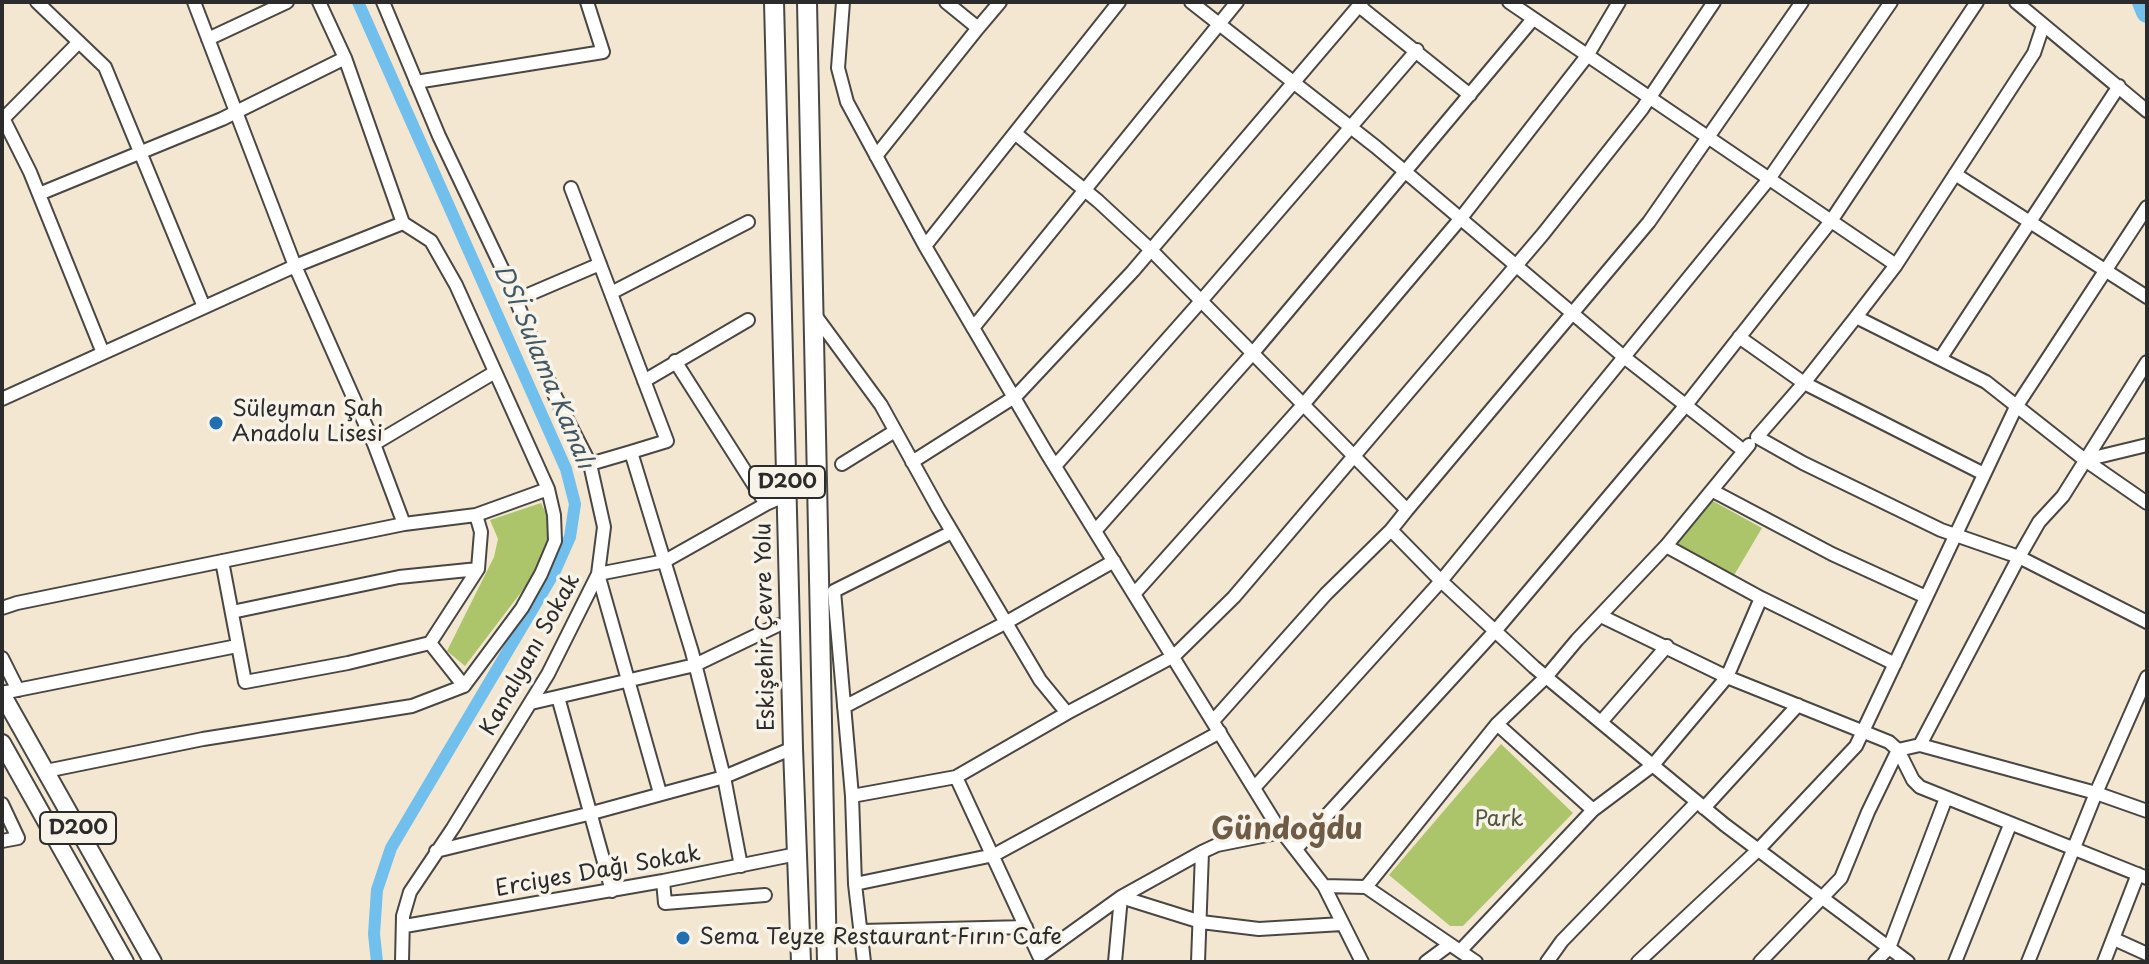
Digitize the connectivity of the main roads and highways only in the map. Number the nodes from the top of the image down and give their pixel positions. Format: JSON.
{"nodes":[{"id":1,"x":774,"y":2,"type":"edge"},
{"id":2,"x":807,"y":2,"type":"edge"},
{"id":3,"x":7,"y":692,"type":"edge"},
{"id":4,"x":25,"y":734,"type":"junction"},
{"id":5,"x":2,"y":743,"type":"edge"},
{"id":6,"x":125,"y":962,"type":"edge"},
{"id":7,"x":153,"y":962,"type":"edge"},
{"id":8,"x":801,"y":962,"type":"edge"},
{"id":9,"x":827,"y":962,"type":"edge"}],
"edges":[{"from":1,"to":8,"type":"highway","name":"Eskişehir Çevre Yolu","number":"D200"},
{"from":2,"to":9,"type":"highway","number":"D200"},
{"from":3,"to":4,"type":"main road","number":"D200"},
{"from":4,"to":5,"type":"main road"},
{"from":4,"to":7,"type":"main road","number":"D200"},
{"from":5,"to":6,"type":"main road"}]}
